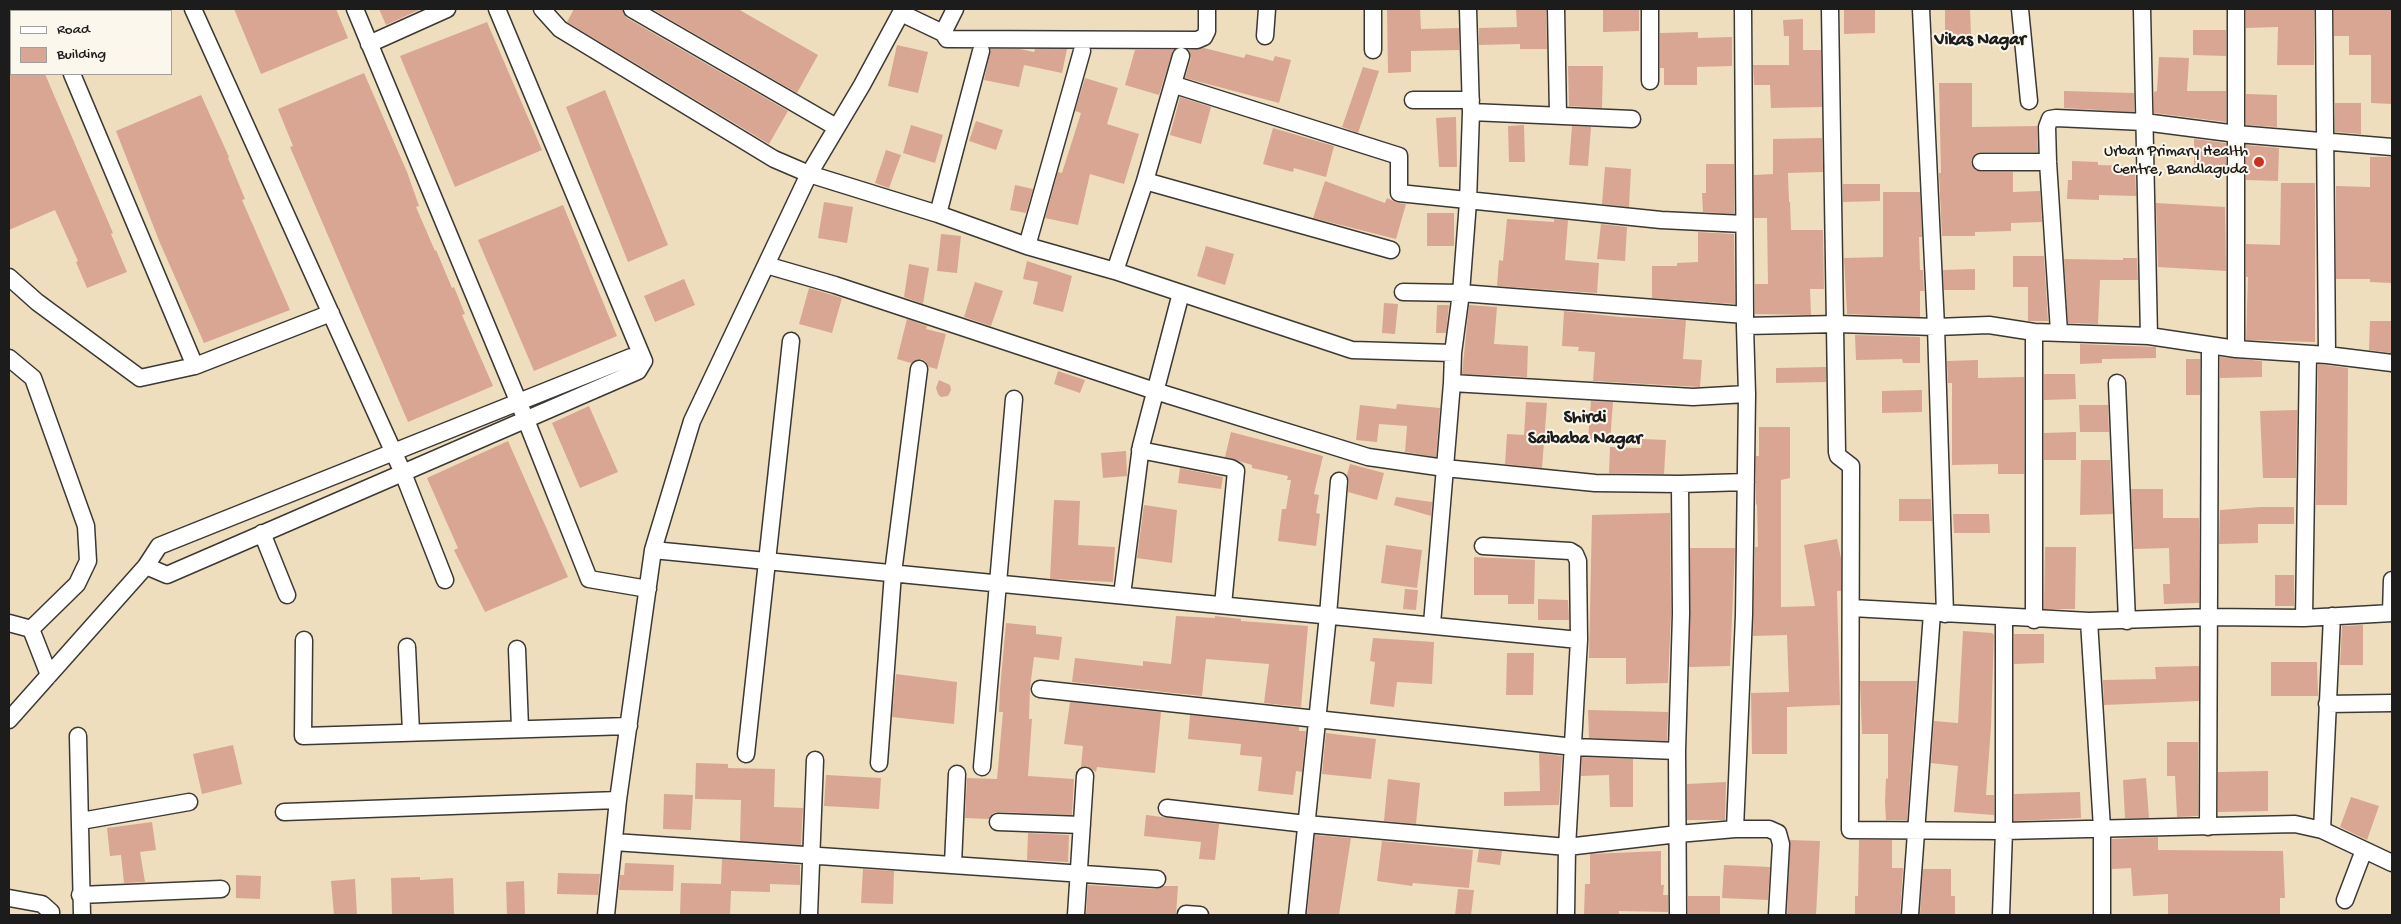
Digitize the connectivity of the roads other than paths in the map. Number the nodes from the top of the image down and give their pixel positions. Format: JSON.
{"nodes":[{"id":1,"x":194,"y":9,"type":"edge"},
{"id":2,"x":355,"y":9,"type":"edge"},
{"id":3,"x":447,"y":9,"type":"edge"},
{"id":4,"x":497,"y":9,"type":"edge"},
{"id":5,"x":542,"y":9,"type":"edge"},
{"id":6,"x":632,"y":9,"type":"edge"},
{"id":7,"x":954,"y":9,"type":"edge"},
{"id":8,"x":1208,"y":9,"type":"edge"},
{"id":9,"x":1267,"y":9,"type":"edge"},
{"id":10,"x":1373,"y":9,"type":"edge"},
{"id":11,"x":1468,"y":9,"type":"edge"},
{"id":12,"x":1556,"y":9,"type":"edge"},
{"id":13,"x":1650,"y":9,"type":"edge"},
{"id":14,"x":1742,"y":9,"type":"edge"},
{"id":15,"x":1830,"y":9,"type":"edge"},
{"id":16,"x":1922,"y":9,"type":"edge"},
{"id":17,"x":2020,"y":9,"type":"edge"},
{"id":18,"x":2142,"y":9,"type":"edge"},
{"id":19,"x":2236,"y":9,"type":"edge"},
{"id":20,"x":2324,"y":9,"type":"edge"},
{"id":21,"x":902,"y":11,"type":"edge"},
{"id":22,"x":943,"y":33,"type":"junction"},
{"id":23,"x":1265,"y":36,"type":"dead end"},
{"id":24,"x":369,"y":44,"type":"junction"},
{"id":25,"x":1373,"y":50,"type":"dead end"},
{"id":26,"x":981,"y":51,"type":"dead end"},
{"id":27,"x":1082,"y":51,"type":"dead end"},
{"id":28,"x":1182,"y":56,"type":"dead end"},
{"id":29,"x":72,"y":75,"type":"edge"},
{"id":30,"x":1650,"y":81,"type":"dead end"},
{"id":31,"x":1174,"y":85,"type":"junction"},
{"id":32,"x":1413,"y":100,"type":"dead end"},
{"id":33,"x":2029,"y":101,"type":"dead end"},
{"id":34,"x":1471,"y":106,"type":"junction"},
{"id":35,"x":1558,"y":115,"type":"junction"},
{"id":36,"x":1632,"y":119,"type":"dead end"},
{"id":37,"x":2144,"y":122,"type":"junction"},
{"id":38,"x":836,"y":127,"type":"junction"},
{"id":39,"x":2237,"y":134,"type":"junction"},
{"id":40,"x":2327,"y":141,"type":"junction"},
{"id":41,"x":2392,"y":147,"type":"edge"},
{"id":42,"x":1982,"y":162,"type":"dead end"},
{"id":43,"x":2048,"y":162,"type":"junction"},
{"id":44,"x":809,"y":174,"type":"junction"},
{"id":45,"x":1145,"y":181,"type":"junction"},
{"id":46,"x":1468,"y":202,"type":"junction"},
{"id":47,"x":938,"y":214,"type":"junction"},
{"id":48,"x":1744,"y":224,"type":"junction"},
{"id":49,"x":1027,"y":246,"type":"junction"},
{"id":50,"x":1391,"y":250,"type":"dead end"},
{"id":51,"x":766,"y":265,"type":"junction"},
{"id":52,"x":1116,"y":271,"type":"junction"},
{"id":53,"x":9,"y":277,"type":"edge"},
{"id":54,"x":1403,"y":292,"type":"dead end"},
{"id":55,"x":1181,"y":293,"type":"junction"},
{"id":56,"x":1461,"y":293,"type":"junction"},
{"id":57,"x":330,"y":313,"type":"junction"},
{"id":58,"x":1745,"y":320,"type":"junction"},
{"id":59,"x":1837,"y":324,"type":"junction"},
{"id":60,"x":1936,"y":327,"type":"junction"},
{"id":61,"x":2034,"y":332,"type":"junction"},
{"id":62,"x":2059,"y":332,"type":"junction"},
{"id":63,"x":2149,"y":336,"type":"junction"},
{"id":64,"x":791,"y":341,"type":"dead end"},
{"id":65,"x":2210,"y":345,"type":"junction"},
{"id":66,"x":2236,"y":349,"type":"junction"},
{"id":67,"x":1453,"y":353,"type":"junction"},
{"id":68,"x":2308,"y":354,"type":"junction"},
{"id":69,"x":2327,"y":355,"type":"junction"},
{"id":70,"x":9,"y":358,"type":"edge"},
{"id":71,"x":644,"y":361,"type":"junction"},
{"id":72,"x":2392,"y":363,"type":"edge"},
{"id":73,"x":195,"y":366,"type":"junction"},
{"id":74,"x":919,"y":369,"type":"dead end"},
{"id":75,"x":1452,"y":383,"type":"junction"},
{"id":76,"x":2117,"y":383,"type":"dead end"},
{"id":77,"x":1155,"y":391,"type":"junction"},
{"id":78,"x":1747,"y":394,"type":"junction"},
{"id":79,"x":1014,"y":399,"type":"dead end"},
{"id":80,"x":519,"y":402,"type":"junction"},
{"id":81,"x":526,"y":420,"type":"junction"},
{"id":82,"x":1140,"y":450,"type":"junction"},
{"id":83,"x":393,"y":452,"type":"junction"},
{"id":84,"x":1445,"y":468,"type":"junction"},
{"id":85,"x":403,"y":473,"type":"junction"},
{"id":86,"x":1339,"y":480,"type":"dead end"},
{"id":87,"x":1746,"y":482,"type":"junction"},
{"id":88,"x":1680,"y":484,"type":"junction"},
{"id":89,"x":262,"y":533,"type":"junction"},
{"id":90,"x":1483,"y":546,"type":"dead end"},
{"id":91,"x":653,"y":550,"type":"junction"},
{"id":92,"x":766,"y":560,"type":"junction"},
{"id":93,"x":146,"y":566,"type":"junction"},
{"id":94,"x":893,"y":573,"type":"junction"},
{"id":95,"x":445,"y":580,"type":"dead end"},
{"id":96,"x":2392,"y":580,"type":"edge"},
{"id":97,"x":998,"y":583,"type":"junction"},
{"id":98,"x":648,"y":589,"type":"junction"},
{"id":99,"x":288,"y":595,"type":"dead end"},
{"id":100,"x":1122,"y":595,"type":"junction"},
{"id":101,"x":1223,"y":605,"type":"junction"},
{"id":102,"x":1852,"y":608,"type":"junction"},
{"id":103,"x":2392,"y":613,"type":"edge"},
{"id":104,"x":1938,"y":614,"type":"junction"},
{"id":105,"x":1328,"y":615,"type":"junction"},
{"id":106,"x":2332,"y":616,"type":"junction"},
{"id":107,"x":2004,"y":618,"type":"junction"},
{"id":108,"x":2210,"y":618,"type":"junction"},
{"id":109,"x":2304,"y":618,"type":"junction"},
{"id":110,"x":2034,"y":620,"type":"junction"},
{"id":111,"x":2127,"y":620,"type":"junction"},
{"id":112,"x":2089,"y":621,"type":"junction"},
{"id":113,"x":9,"y":623,"type":"edge"},
{"id":114,"x":1432,"y":624,"type":"junction"},
{"id":115,"x":31,"y":629,"type":"junction"},
{"id":116,"x":304,"y":640,"type":"dead end"},
{"id":117,"x":1579,"y":640,"type":"junction"},
{"id":118,"x":407,"y":647,"type":"dead end"},
{"id":119,"x":517,"y":649,"type":"dead end"},
{"id":120,"x":48,"y":675,"type":"junction"},
{"id":121,"x":1040,"y":689,"type":"dead end"},
{"id":122,"x":2392,"y":703,"type":"edge"},
{"id":123,"x":2328,"y":704,"type":"junction"},
{"id":124,"x":1317,"y":719,"type":"junction"},
{"id":125,"x":9,"y":720,"type":"edge"},
{"id":126,"x":629,"y":726,"type":"junction"},
{"id":127,"x":520,"y":728,"type":"junction"},
{"id":128,"x":411,"y":732,"type":"junction"},
{"id":129,"x":78,"y":736,"type":"dead end"},
{"id":130,"x":1574,"y":747,"type":"junction"},
{"id":131,"x":1677,"y":751,"type":"junction"},
{"id":132,"x":746,"y":754,"type":"dead end"},
{"id":133,"x":815,"y":760,"type":"dead end"},
{"id":134,"x":878,"y":763,"type":"dead end"},
{"id":135,"x":982,"y":768,"type":"dead end"},
{"id":136,"x":957,"y":774,"type":"dead end"},
{"id":137,"x":1086,"y":776,"type":"dead end"},
{"id":138,"x":618,"y":800,"type":"junction"},
{"id":139,"x":189,"y":802,"type":"dead end"},
{"id":140,"x":1166,"y":808,"type":"dead end"},
{"id":141,"x":284,"y":812,"type":"dead end"},
{"id":142,"x":81,"y":822,"type":"junction"},
{"id":143,"x":998,"y":822,"type":"dead end"},
{"id":144,"x":1306,"y":824,"type":"junction"},
{"id":145,"x":1082,"y":825,"type":"junction"},
{"id":146,"x":2102,"y":828,"type":"junction"},
{"id":147,"x":2208,"y":828,"type":"junction"},
{"id":148,"x":1735,"y":829,"type":"junction"},
{"id":149,"x":1916,"y":830,"type":"junction"},
{"id":150,"x":2322,"y":830,"type":"junction"},
{"id":151,"x":2004,"y":831,"type":"junction"},
{"id":152,"x":1678,"y":834,"type":"junction"},
{"id":153,"x":614,"y":842,"type":"junction"},
{"id":154,"x":1567,"y":847,"type":"junction"},
{"id":155,"x":2364,"y":850,"type":"junction"},
{"id":156,"x":812,"y":854,"type":"junction"},
{"id":157,"x":2392,"y":863,"type":"edge"},
{"id":158,"x":953,"y":864,"type":"junction"},
{"id":159,"x":1078,"y":874,"type":"junction"},
{"id":160,"x":1157,"y":879,"type":"dead end"},
{"id":161,"x":221,"y":889,"type":"dead end"},
{"id":162,"x":80,"y":895,"type":"junction"},
{"id":163,"x":9,"y":898,"type":"edge"},
{"id":164,"x":2345,"y":900,"type":"dead end"},
{"id":165,"x":51,"y":915,"type":"edge"},
{"id":166,"x":82,"y":915,"type":"edge"},
{"id":167,"x":606,"y":915,"type":"edge"},
{"id":168,"x":808,"y":915,"type":"edge"},
{"id":169,"x":1076,"y":915,"type":"edge"},
{"id":170,"x":1297,"y":915,"type":"edge"},
{"id":171,"x":1566,"y":915,"type":"edge"},
{"id":172,"x":1678,"y":915,"type":"edge"},
{"id":173,"x":1777,"y":915,"type":"edge"},
{"id":174,"x":1910,"y":915,"type":"edge"},
{"id":175,"x":2001,"y":915,"type":"edge"},
{"id":176,"x":2102,"y":915,"type":"edge"}],
"edges":[{"from":1,"to":57,"type":"street"},
{"from":2,"to":24,"type":"street"},
{"from":3,"to":24,"type":"street"},
{"from":4,"to":71,"type":"street"},
{"from":5,"to":44,"type":"street"},
{"from":6,"to":38,"type":"street"},
{"from":7,"to":22,"type":"street"},
{"from":8,"to":22,"type":"street"},
{"from":9,"to":23,"type":"street"},
{"from":10,"to":25,"type":"street"},
{"from":11,"to":34,"type":"street"},
{"from":12,"to":35,"type":"street"},
{"from":13,"to":30,"type":"street"},
{"from":14,"to":48,"type":"street"},
{"from":15,"to":59,"type":"street"},
{"from":16,"to":60,"type":"street"},
{"from":17,"to":33,"type":"street"},
{"from":18,"to":37,"type":"street"},
{"from":19,"to":39,"type":"street"},
{"from":20,"to":40,"type":"street"},
{"from":21,"to":22,"type":"street"},
{"from":21,"to":38,"type":"street"},
{"from":24,"to":80,"type":"street"},
{"from":26,"to":47,"type":"street"},
{"from":27,"to":49,"type":"street"},
{"from":28,"to":31,"type":"street"},
{"from":29,"to":73,"type":"street"},
{"from":31,"to":45,"type":"street"},
{"from":31,"to":46,"type":"street"},
{"from":32,"to":34,"type":"street"},
{"from":34,"to":35,"type":"street"},
{"from":34,"to":46,"type":"street"},
{"from":35,"to":36,"type":"street"},
{"from":37,"to":39,"type":"street"},
{"from":37,"to":43,"type":"street"},
{"from":37,"to":63,"type":"street"},
{"from":38,"to":44,"type":"street"},
{"from":39,"to":40,"type":"street"},
{"from":39,"to":66,"type":"street"},
{"from":40,"to":41,"type":"street"},
{"from":40,"to":69,"type":"street"},
{"from":42,"to":43,"type":"street"},
{"from":43,"to":62,"type":"street"},
{"from":44,"to":47,"type":"street"},
{"from":44,"to":51,"type":"street"},
{"from":45,"to":50,"type":"street"},
{"from":45,"to":52,"type":"street"},
{"from":46,"to":48,"type":"street"},
{"from":46,"to":56,"type":"street"},
{"from":47,"to":49,"type":"street"},
{"from":48,"to":58,"type":"street"},
{"from":49,"to":52,"type":"street"},
{"from":51,"to":77,"type":"street"},
{"from":51,"to":91,"type":"street"},
{"from":52,"to":55,"type":"street"},
{"from":53,"to":73,"type":"street"},
{"from":54,"to":56,"type":"street"},
{"from":55,"to":67,"type":"street"},
{"from":55,"to":77,"type":"street"},
{"from":56,"to":58,"type":"street"},
{"from":56,"to":67,"type":"street"},
{"from":57,"to":73,"type":"street"},
{"from":57,"to":83,"type":"street"},
{"from":58,"to":59,"type":"street"},
{"from":58,"to":78,"type":"street"},
{"from":59,"to":60,"type":"street"},
{"from":59,"to":102,"type":"street"},
{"from":60,"to":61,"type":"street"},
{"from":60,"to":104,"type":"street"},
{"from":61,"to":62,"type":"street"},
{"from":61,"to":110,"type":"street"},
{"from":62,"to":63,"type":"street"},
{"from":63,"to":65,"type":"street"},
{"from":64,"to":92,"type":"street"},
{"from":65,"to":66,"type":"street"},
{"from":65,"to":108,"type":"street"},
{"from":66,"to":68,"type":"street"},
{"from":67,"to":75,"type":"street"},
{"from":68,"to":69,"type":"street"},
{"from":68,"to":109,"type":"street"},
{"from":69,"to":72,"type":"street"},
{"from":70,"to":115,"type":"street"},
{"from":71,"to":80,"type":"street"},
{"from":71,"to":81,"type":"street"},
{"from":74,"to":94,"type":"street"},
{"from":75,"to":78,"type":"street"},
{"from":75,"to":84,"type":"street"},
{"from":76,"to":111,"type":"street"},
{"from":77,"to":82,"type":"street"},
{"from":77,"to":84,"type":"street"},
{"from":78,"to":87,"type":"street"},
{"from":79,"to":97,"type":"street"},
{"from":80,"to":81,"type":"street"},
{"from":80,"to":83,"type":"street"},
{"from":81,"to":85,"type":"street"},
{"from":81,"to":98,"type":"street"},
{"from":82,"to":100,"type":"street"},
{"from":82,"to":101,"type":"street"},
{"from":83,"to":85,"type":"street"},
{"from":83,"to":93,"type":"street"},
{"from":84,"to":88,"type":"street"},
{"from":84,"to":114,"type":"street"},
{"from":85,"to":89,"type":"street"},
{"from":85,"to":95,"type":"street"},
{"from":86,"to":105,"type":"street"},
{"from":87,"to":88,"type":"street"},
{"from":87,"to":148,"type":"street"},
{"from":88,"to":131,"type":"street"},
{"from":89,"to":93,"type":"street"},
{"from":89,"to":99,"type":"street"},
{"from":90,"to":117,"type":"street"},
{"from":91,"to":92,"type":"street"},
{"from":91,"to":98,"type":"street"},
{"from":92,"to":94,"type":"street"},
{"from":92,"to":132,"type":"street"},
{"from":93,"to":120,"type":"street"},
{"from":94,"to":97,"type":"street"},
{"from":94,"to":134,"type":"street"},
{"from":96,"to":103,"type":"street"},
{"from":97,"to":100,"type":"street"},
{"from":97,"to":135,"type":"street"},
{"from":98,"to":126,"type":"street"},
{"from":100,"to":101,"type":"street"},
{"from":101,"to":105,"type":"street"},
{"from":102,"to":104,"type":"street"},
{"from":102,"to":149,"type":"street"},
{"from":103,"to":106,"type":"street"},
{"from":104,"to":107,"type":"street"},
{"from":104,"to":149,"type":"street"},
{"from":105,"to":114,"type":"street"},
{"from":105,"to":124,"type":"street"},
{"from":106,"to":109,"type":"street"},
{"from":106,"to":123,"type":"street"},
{"from":107,"to":110,"type":"street"},
{"from":107,"to":151,"type":"street"},
{"from":108,"to":109,"type":"street"},
{"from":108,"to":111,"type":"street"},
{"from":108,"to":147,"type":"street"},
{"from":110,"to":112,"type":"street"},
{"from":111,"to":112,"type":"street"},
{"from":112,"to":146,"type":"street"},
{"from":113,"to":115,"type":"street"},
{"from":114,"to":117,"type":"street"},
{"from":115,"to":120,"type":"street"},
{"from":116,"to":128,"type":"street"},
{"from":117,"to":130,"type":"street"},
{"from":118,"to":128,"type":"street"},
{"from":119,"to":127,"type":"street"},
{"from":120,"to":125,"type":"street"},
{"from":121,"to":124,"type":"street"},
{"from":122,"to":123,"type":"street"},
{"from":123,"to":150,"type":"street"},
{"from":124,"to":130,"type":"street"},
{"from":124,"to":144,"type":"street"},
{"from":126,"to":127,"type":"street"},
{"from":126,"to":138,"type":"street"},
{"from":127,"to":128,"type":"street"},
{"from":129,"to":142,"type":"street"},
{"from":130,"to":131,"type":"street"},
{"from":130,"to":154,"type":"street"},
{"from":131,"to":152,"type":"street"},
{"from":133,"to":156,"type":"street"},
{"from":136,"to":158,"type":"street"},
{"from":137,"to":145,"type":"street"},
{"from":138,"to":141,"type":"street"},
{"from":138,"to":153,"type":"street"},
{"from":139,"to":142,"type":"street"},
{"from":140,"to":144,"type":"street"},
{"from":142,"to":162,"type":"street"},
{"from":143,"to":145,"type":"street"},
{"from":144,"to":154,"type":"street"},
{"from":144,"to":170,"type":"street"},
{"from":145,"to":159,"type":"street"},
{"from":146,"to":147,"type":"street"},
{"from":146,"to":151,"type":"street"},
{"from":146,"to":176,"type":"street"},
{"from":147,"to":150,"type":"street"},
{"from":148,"to":152,"type":"street"},
{"from":148,"to":173,"type":"street"},
{"from":149,"to":151,"type":"street"},
{"from":149,"to":174,"type":"street"},
{"from":150,"to":155,"type":"street"},
{"from":151,"to":175,"type":"street"},
{"from":152,"to":154,"type":"street"},
{"from":152,"to":172,"type":"street"},
{"from":153,"to":156,"type":"street"},
{"from":153,"to":167,"type":"street"},
{"from":154,"to":171,"type":"street"},
{"from":155,"to":157,"type":"street"},
{"from":155,"to":164,"type":"street"},
{"from":156,"to":158,"type":"street"},
{"from":156,"to":168,"type":"street"},
{"from":158,"to":159,"type":"street"},
{"from":159,"to":160,"type":"street"},
{"from":159,"to":169,"type":"street"},
{"from":161,"to":162,"type":"street"},
{"from":162,"to":166,"type":"street"},
{"from":163,"to":165,"type":"street"}]}
